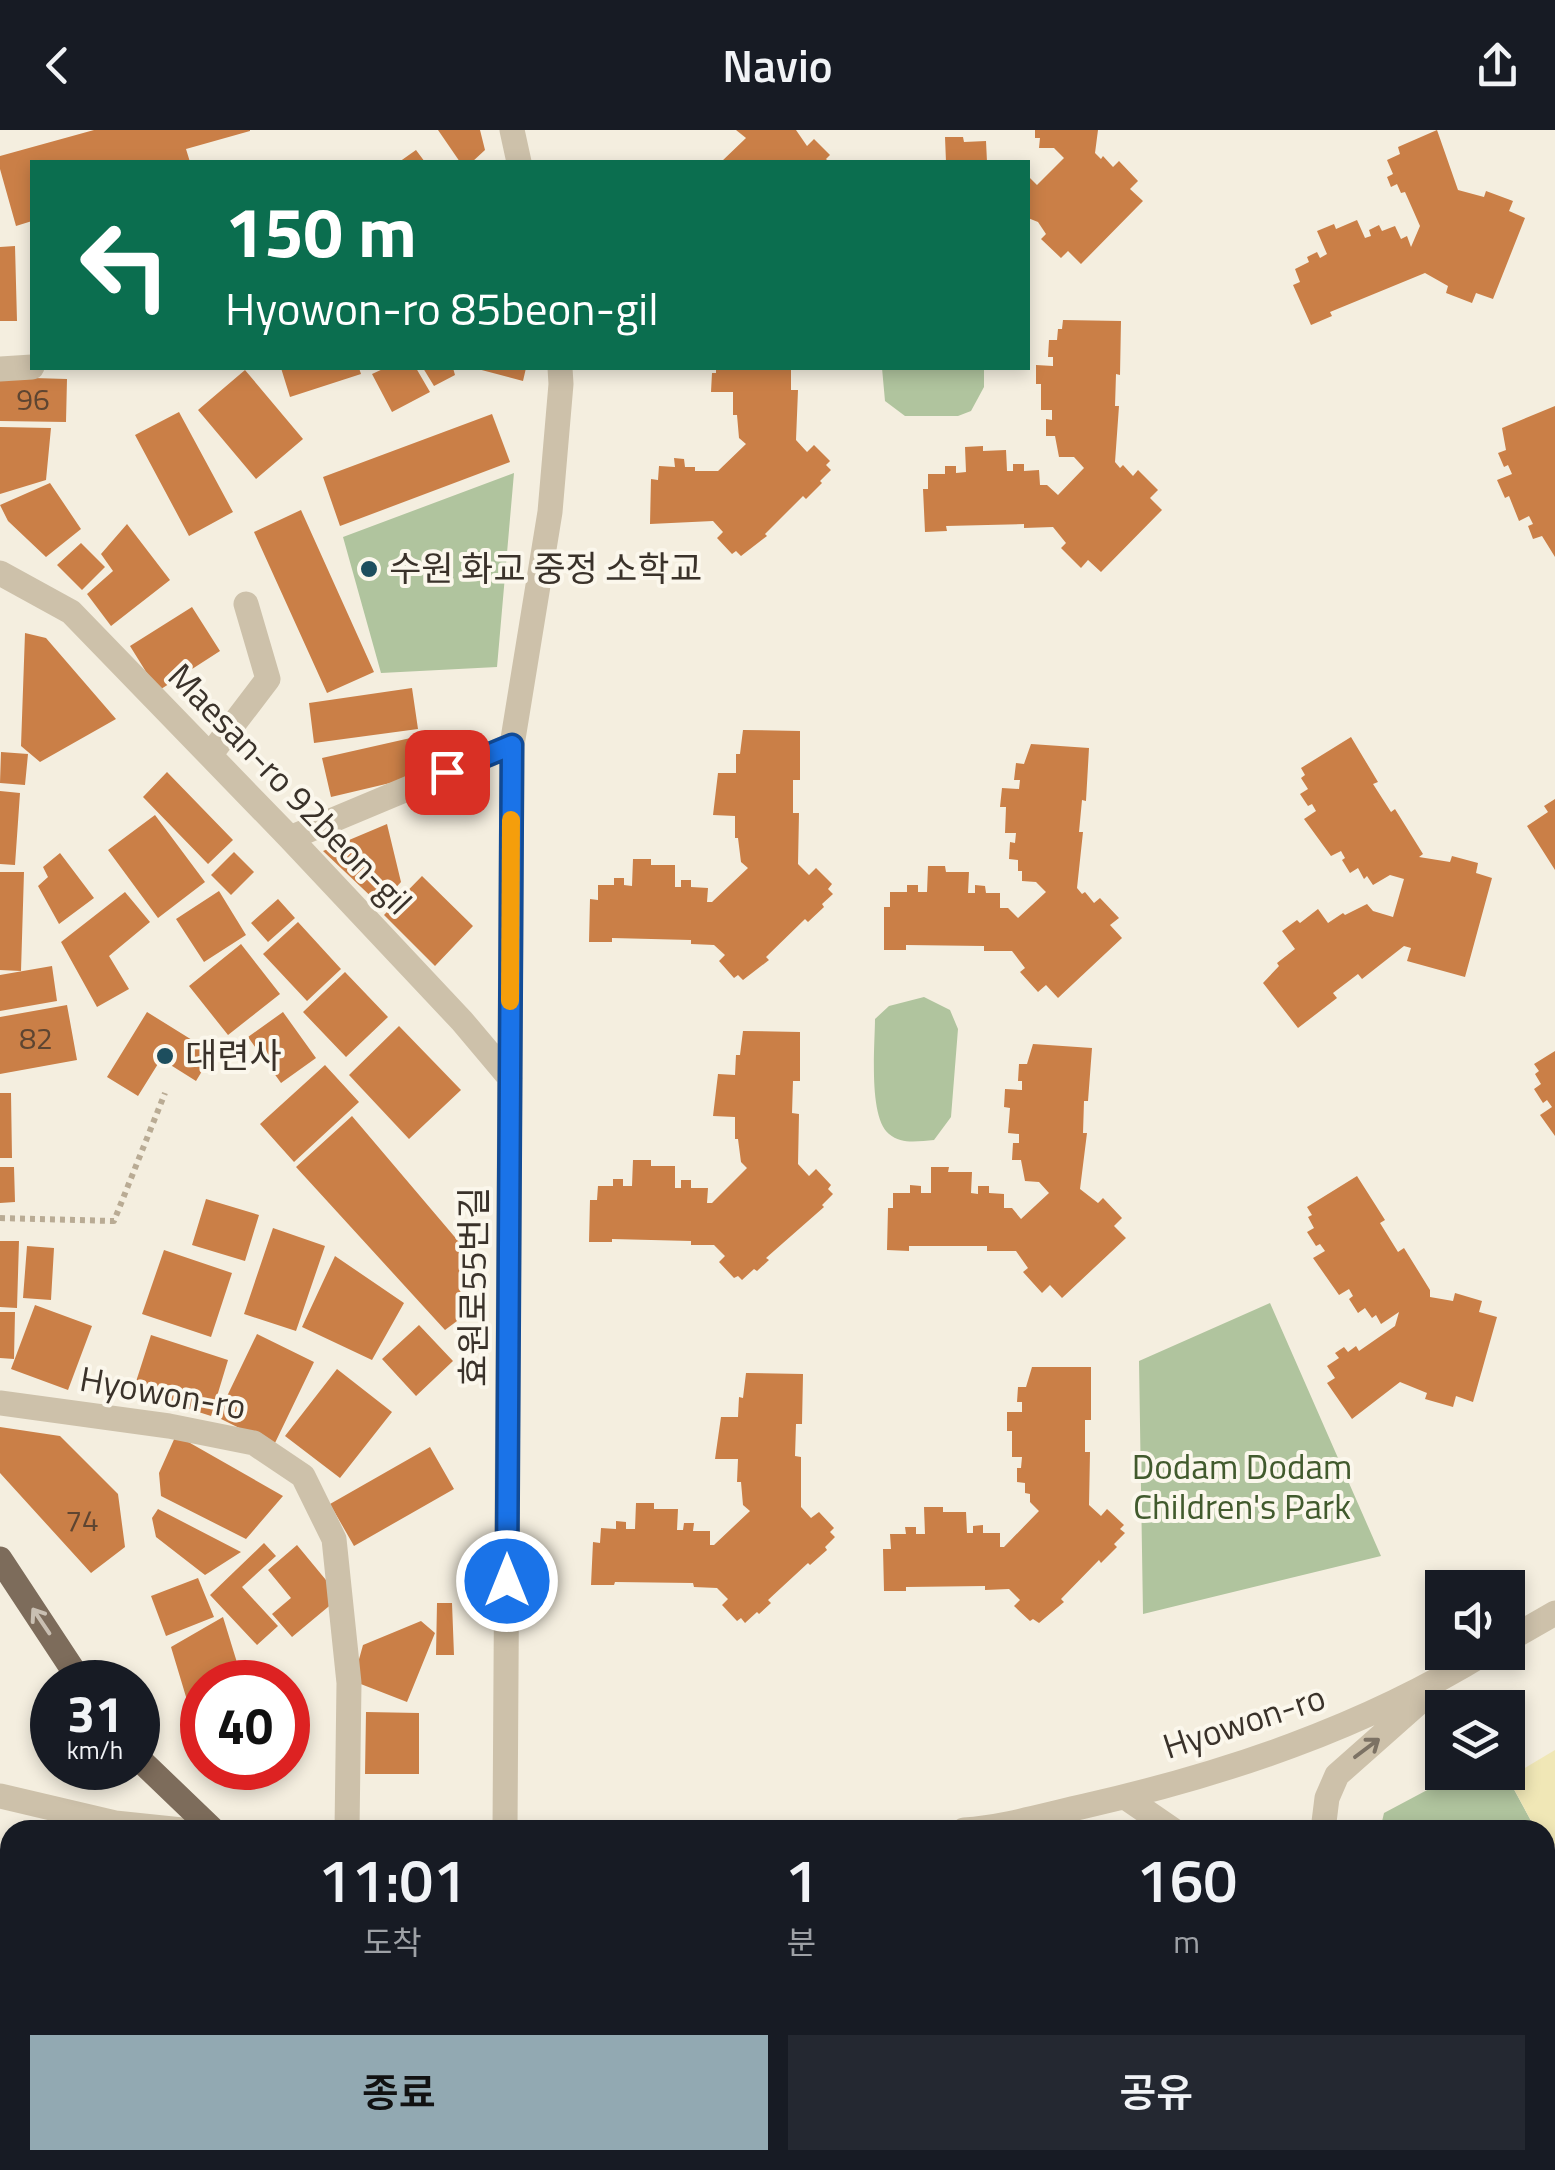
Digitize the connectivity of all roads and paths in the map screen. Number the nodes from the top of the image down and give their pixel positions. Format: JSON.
{"nodes":[{"id":1,"x":512,"y":130,"type":"edge"},
{"id":2,"x":519,"y":160,"type":"edge"},
{"id":3,"x":30,"y":367,"type":"edge"},
{"id":4,"x":0,"y":370,"type":"edge"},
{"id":5,"x":560,"y":370,"type":"edge"},
{"id":6,"x":0,"y":573,"type":"edge"},
{"id":7,"x":246,"y":604,"type":"dead end"},
{"id":8,"x":512,"y":745,"type":"junction"},
{"id":9,"x":210,"y":755,"type":"junction"},
{"id":10,"x":290,"y":838,"type":"junction"},
{"id":11,"x":510,"y":1078,"type":"junction"},
{"id":12,"x":165,"y":1093,"type":"dead end"},
{"id":13,"x":0,"y":1218,"type":"edge"},
{"id":14,"x":0,"y":1403,"type":"edge"},
{"id":15,"x":0,"y":1560,"type":"edge"},
{"id":16,"x":1555,"y":1613,"type":"edge"},
{"id":17,"x":1525,"y":1630,"type":"edge"},
{"id":18,"x":67,"y":1660,"type":"edge"},
{"id":19,"x":1457,"y":1670,"type":"edge"},
{"id":20,"x":1450,"y":1674,"type":"junction"},
{"id":21,"x":160,"y":1779,"type":"edge"},
{"id":22,"x":0,"y":1796,"type":"edge"},
{"id":23,"x":1125,"y":1797,"type":"junction"},
{"id":24,"x":102,"y":1820,"type":"edge"},
{"id":25,"x":203,"y":1820,"type":"edge"},
{"id":26,"x":347,"y":1820,"type":"edge"},
{"id":27,"x":505,"y":1820,"type":"edge"},
{"id":28,"x":1036,"y":1820,"type":"edge"},
{"id":29,"x":1158,"y":1820,"type":"edge"},
{"id":30,"x":1324,"y":1820,"type":"edge"}],
"edges":[{"from":1,"to":2,"type":"street"},
{"from":3,"to":4,"type":"street"},
{"from":5,"to":8,"type":"street","name":"효원로55번길"},
{"from":6,"to":9,"type":"street","name":"Maesan-ro 92beon-gil"},
{"from":7,"to":9,"type":"street"},
{"from":8,"to":10,"type":"street"},
{"from":8,"to":11,"type":"street","name":"효원로55번길"},
{"from":9,"to":10,"type":"street","name":"Maesan-ro 92beon-gil"},
{"from":10,"to":11,"type":"street","name":"Maesan-ro 92beon-gil"},
{"from":11,"to":27,"type":"street","name":"효원로55번길"},
{"from":12,"to":13,"type":"path"},
{"from":14,"to":26,"type":"street","name":"Hyowon-ro"},
{"from":18,"to":15,"type":"main road","one_way":true},
{"from":16,"to":17,"type":"street"},
{"from":19,"to":20,"type":"street","name":"Hyowon-ro"},
{"from":20,"to":23,"type":"street","name":"Hyowon-ro"},
{"from":30,"to":20,"type":"street","one_way":true},
{"from":21,"to":25,"type":"main road"},
{"from":22,"to":24,"type":"street"},
{"from":23,"to":28,"type":"street","name":"Hyowon-ro"},
{"from":23,"to":29,"type":"street"}]}
